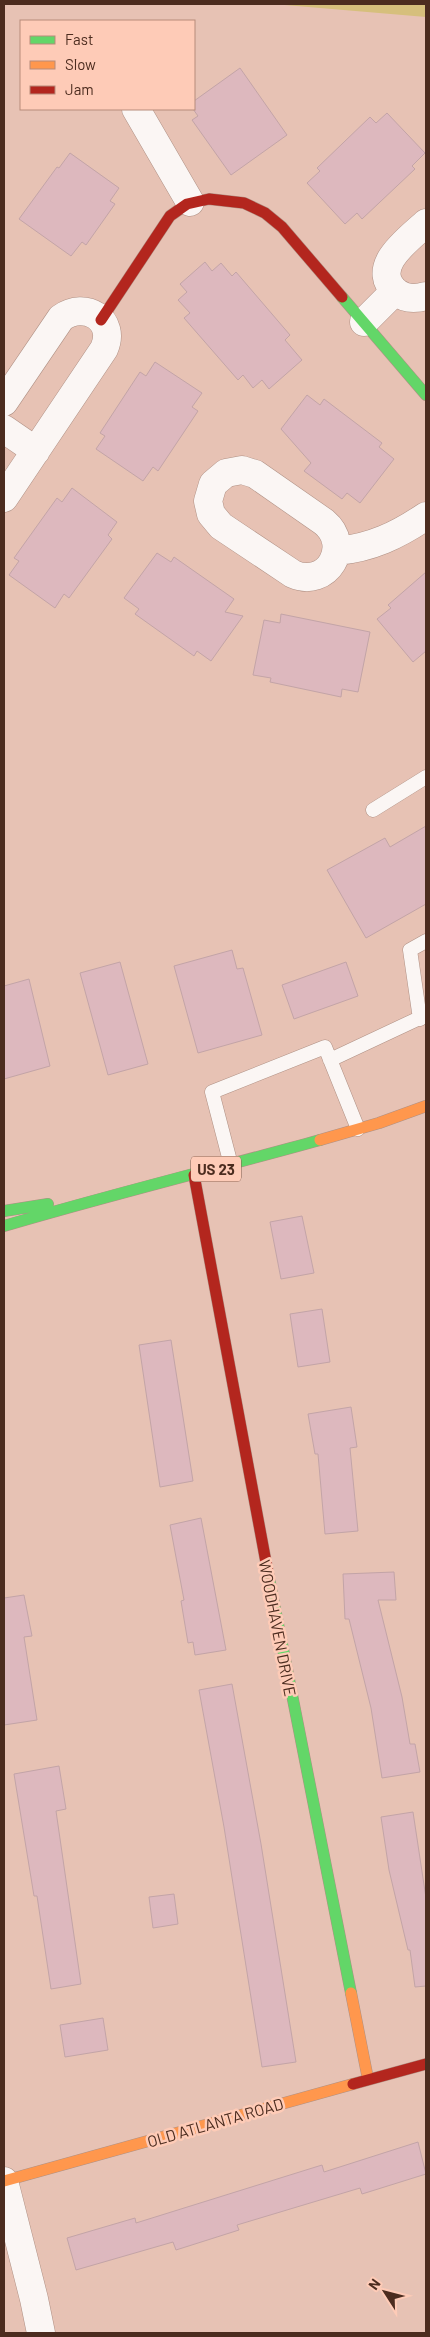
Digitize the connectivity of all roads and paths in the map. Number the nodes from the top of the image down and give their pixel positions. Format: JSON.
{"nodes":[{"id":1,"x":137,"y":110,"type":"edge"},
{"id":2,"x":190,"y":202,"type":"junction"},
{"id":3,"x":426,"y":223,"type":"edge"},
{"id":4,"x":395,"y":291,"type":"junction"},
{"id":5,"x":426,"y":296,"type":"edge"},
{"id":6,"x":101,"y":320,"type":"junction"},
{"id":7,"x":364,"y":322,"type":"junction"},
{"id":8,"x":426,"y":395,"type":"edge"},
{"id":9,"x":4,"y":402,"type":"edge"},
{"id":10,"x":4,"y":429,"type":"edge"},
{"id":11,"x":36,"y":451,"type":"junction"},
{"id":12,"x":4,"y":498,"type":"edge"},
{"id":13,"x":426,"y":516,"type":"edge"},
{"id":14,"x":337,"y":551,"type":"junction"},
{"id":15,"x":426,"y":777,"type":"edge"},
{"id":16,"x":373,"y":810,"type":"dead end"},
{"id":17,"x":426,"y":941,"type":"edge"},
{"id":18,"x":423,"y":1017,"type":"edge"},
{"id":19,"x":330,"y":1060,"type":"junction"},
{"id":20,"x":426,"y":1106,"type":"edge"},
{"id":21,"x":358,"y":1129,"type":"junction"},
{"id":22,"x":231,"y":1165,"type":"junction"},
{"id":23,"x":194,"y":1175,"type":"junction"},
{"id":24,"x":107,"y":1196,"type":"junction"},
{"id":25,"x":4,"y":1211,"type":"edge"},
{"id":26,"x":4,"y":1226,"type":"edge"},
{"id":27,"x":426,"y":2064,"type":"edge"},
{"id":28,"x":368,"y":2079,"type":"junction"},
{"id":29,"x":4,"y":2181,"type":"edge"},
{"id":30,"x":41,"y":2333,"type":"edge"}],
"edges":[{"from":1,"to":2,"type":"street"},
{"from":2,"to":6,"type":"main road"},
{"from":2,"to":7,"type":"main road"},
{"from":3,"to":4,"type":"street"},
{"from":4,"to":5,"type":"street"},
{"from":4,"to":7,"type":"street"},
{"from":6,"to":9,"type":"street"},
{"from":6,"to":11,"type":"street"},
{"from":7,"to":8,"type":"main road"},
{"from":10,"to":11,"type":"street"},
{"from":11,"to":12,"type":"street"},
{"from":13,"to":14,"type":"street"},
{"from":14,"to":14,"type":"street"},
{"from":15,"to":16,"type":"lane"},
{"from":17,"to":18,"type":"lane"},
{"from":18,"to":19,"type":"lane"},
{"from":19,"to":21,"type":"lane"},
{"from":19,"to":22,"type":"lane"},
{"from":20,"to":21,"type":"main road","number":"US 23"},
{"from":21,"to":22,"type":"main road","number":"US 23"},
{"from":22,"to":23,"type":"main road","number":"US 23"},
{"from":23,"to":24,"type":"main road","number":"US 23"},
{"from":23,"to":28,"type":"main road","name":"WOODHAVEN DRIVE"},
{"from":24,"to":25,"type":"main road"},
{"from":24,"to":26,"type":"main road","number":"US 23"},
{"from":27,"to":28,"type":"main road","name":"OLD ATLANTA ROAD"},
{"from":28,"to":29,"type":"main road","name":"OLD ATLANTA ROAD"},
{"from":29,"to":30,"type":"street"}]}
